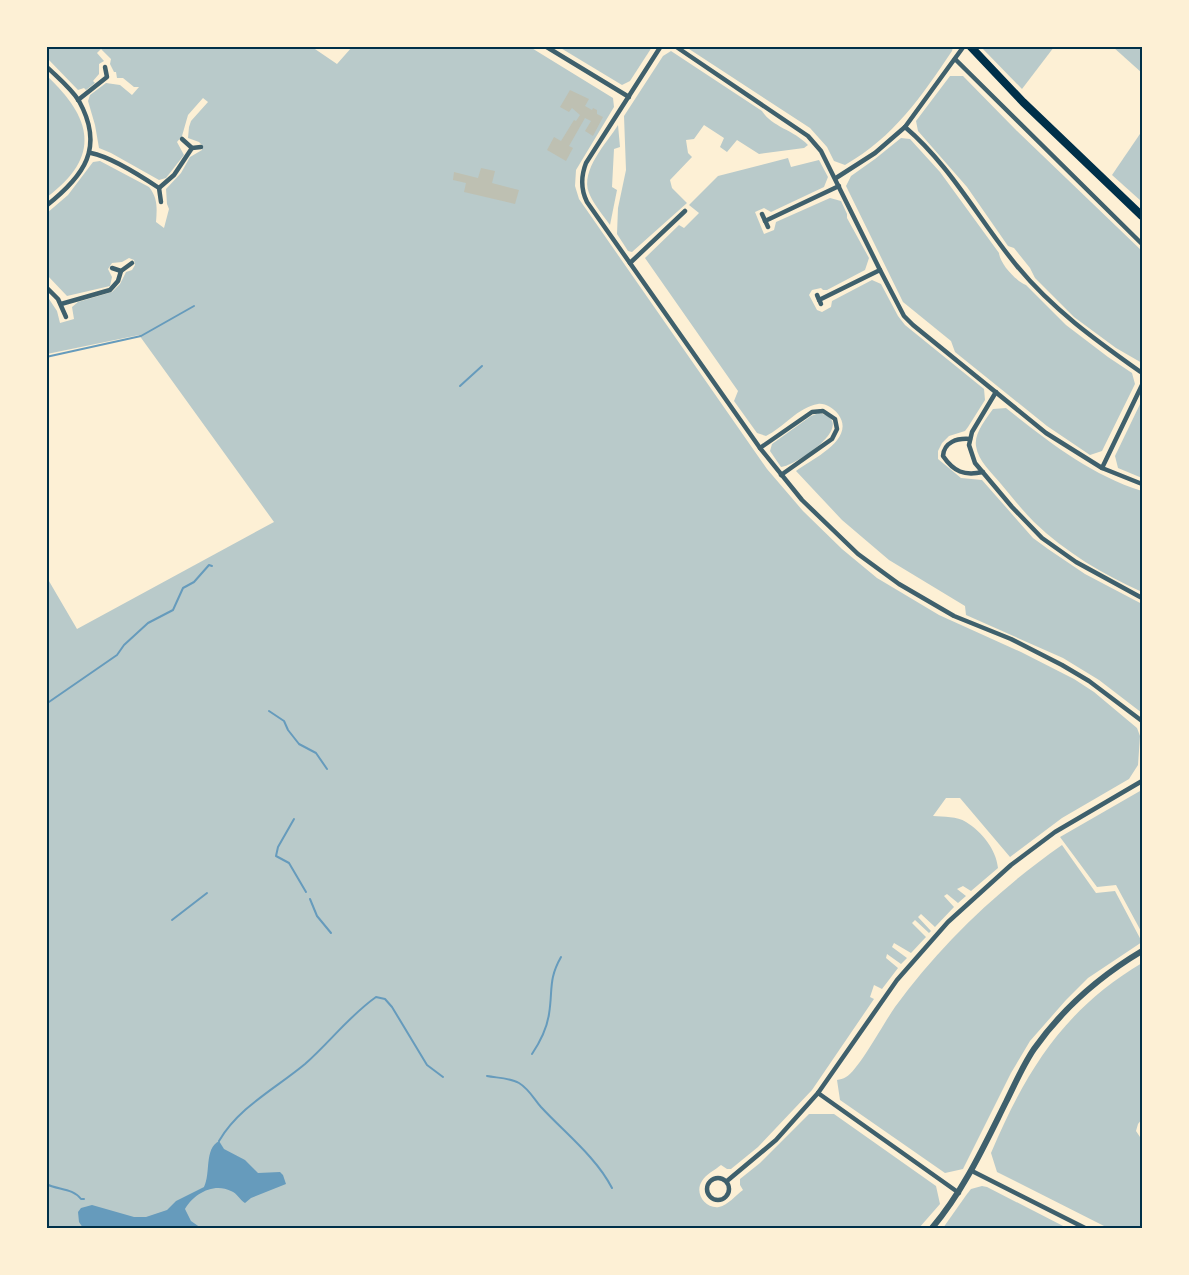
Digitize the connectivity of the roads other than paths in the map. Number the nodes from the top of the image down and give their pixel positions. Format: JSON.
{"nodes":[{"id":1,"x":545,"y":46,"type":"edge"},
{"id":2,"x":661,"y":46,"type":"edge"},
{"id":3,"x":675,"y":46,"type":"edge"},
{"id":4,"x":964,"y":46,"type":"edge"},
{"id":5,"x":970,"y":46,"type":"edge"},
{"id":6,"x":955,"y":59,"type":"junction"},
{"id":7,"x":46,"y":66,"type":"edge"},
{"id":8,"x":105,"y":67,"type":"dead end"},
{"id":9,"x":629,"y":97,"type":"junction"},
{"id":10,"x":78,"y":100,"type":"junction"},
{"id":11,"x":905,"y":127,"type":"junction"},
{"id":12,"x":182,"y":139,"type":"dead end"},
{"id":13,"x":201,"y":147,"type":"dead end"},
{"id":14,"x":192,"y":148,"type":"junction"},
{"id":15,"x":91,"y":153,"type":"junction"},
{"id":16,"x":836,"y":178,"type":"junction"},
{"id":17,"x":839,"y":186,"type":"junction"},
{"id":18,"x":159,"y":188,"type":"junction"},
{"id":19,"x":161,"y":202,"type":"dead end"},
{"id":20,"x":46,"y":206,"type":"edge"},
{"id":21,"x":685,"y":211,"type":"dead end"},
{"id":22,"x":1141,"y":213,"type":"edge"},
{"id":23,"x":762,"y":214,"type":"dead end"},
{"id":24,"x":765,"y":221,"type":"junction"},
{"id":25,"x":768,"y":227,"type":"dead end"},
{"id":26,"x":1143,"y":244,"type":"edge"},
{"id":27,"x":132,"y":263,"type":"dead end"},
{"id":28,"x":630,"y":263,"type":"junction"},
{"id":29,"x":112,"y":268,"type":"dead end"},
{"id":30,"x":880,"y":270,"type":"junction"},
{"id":31,"x":122,"y":271,"type":"junction"},
{"id":32,"x":46,"y":286,"type":"edge"},
{"id":33,"x":819,"y":300,"type":"dead end"},
{"id":34,"x":62,"y":304,"type":"junction"},
{"id":35,"x":66,"y":317,"type":"dead end"},
{"id":36,"x":1143,"y":374,"type":"edge"},
{"id":37,"x":1143,"y":385,"type":"edge"},
{"id":38,"x":996,"y":392,"type":"junction"},
{"id":39,"x":970,"y":439,"type":"junction"},
{"id":40,"x":760,"y":448,"type":"junction"},
{"id":41,"x":1102,"y":468,"type":"junction"},
{"id":42,"x":982,"y":472,"type":"junction"},
{"id":43,"x":781,"y":475,"type":"junction"},
{"id":44,"x":1143,"y":484,"type":"edge"},
{"id":45,"x":1143,"y":598,"type":"edge"},
{"id":46,"x":1143,"y":721,"type":"edge"},
{"id":47,"x":1143,"y":781,"type":"edge"},
{"id":48,"x":1143,"y":951,"type":"edge"},
{"id":49,"x":818,"y":1093,"type":"junction"},
{"id":50,"x":972,"y":1171,"type":"junction"},
{"id":51,"x":727,"y":1181,"type":"junction"},
{"id":52,"x":958,"y":1193,"type":"junction"},
{"id":53,"x":933,"y":1228,"type":"edge"},
{"id":54,"x":1085,"y":1228,"type":"edge"}],
"edges":[{"from":1,"to":9,"type":"street"},
{"from":2,"to":9,"type":"street"},
{"from":3,"to":16,"type":"street"},
{"from":4,"to":6,"type":"street"},
{"from":5,"to":22,"type":"main road"},
{"from":6,"to":11,"type":"street"},
{"from":6,"to":26,"type":"street"},
{"from":7,"to":10,"type":"street"},
{"from":8,"to":10,"type":"street"},
{"from":9,"to":28,"type":"street"},
{"from":10,"to":15,"type":"street"},
{"from":11,"to":16,"type":"street"},
{"from":11,"to":36,"type":"street"},
{"from":12,"to":14,"type":"street"},
{"from":13,"to":14,"type":"street"},
{"from":14,"to":18,"type":"street"},
{"from":15,"to":18,"type":"street"},
{"from":15,"to":20,"type":"street"},
{"from":16,"to":17,"type":"street"},
{"from":17,"to":24,"type":"street"},
{"from":17,"to":30,"type":"street"},
{"from":18,"to":19,"type":"street"},
{"from":21,"to":28,"type":"street"},
{"from":23,"to":24,"type":"street"},
{"from":24,"to":25,"type":"street"},
{"from":27,"to":31,"type":"street"},
{"from":28,"to":40,"type":"street"},
{"from":29,"to":31,"type":"street"},
{"from":30,"to":33,"type":"street"},
{"from":30,"to":38,"type":"street"},
{"from":31,"to":34,"type":"street"},
{"from":32,"to":34,"type":"street"},
{"from":34,"to":35,"type":"street"},
{"from":37,"to":41,"type":"street"},
{"from":38,"to":39,"type":"street"},
{"from":38,"to":41,"type":"street"},
{"from":39,"to":42,"type":"street"},
{"from":39,"to":42,"type":"street"},
{"from":40,"to":43,"type":"street"},
{"from":40,"to":43,"type":"street"},
{"from":41,"to":44,"type":"street"},
{"from":42,"to":45,"type":"street"},
{"from":43,"to":46,"type":"street"},
{"from":47,"to":49,"type":"street"},
{"from":48,"to":50,"type":"street"},
{"from":49,"to":51,"type":"street"},
{"from":49,"to":52,"type":"street"},
{"from":50,"to":52,"type":"street"},
{"from":50,"to":54,"type":"street"},
{"from":51,"to":51,"type":"street"},
{"from":52,"to":53,"type":"street"}]}
